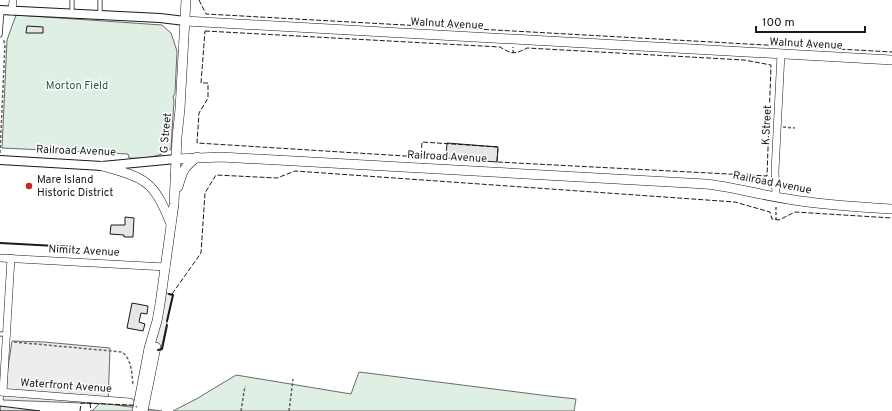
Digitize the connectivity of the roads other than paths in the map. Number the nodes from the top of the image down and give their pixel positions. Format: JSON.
{"nodes":[{"id":1,"x":13,"y":0,"type":"edge"},
{"id":2,"x":72,"y":0,"type":"edge"},
{"id":3,"x":100,"y":0,"type":"edge"},
{"id":4,"x":186,"y":0,"type":"edge"},
{"id":5,"x":1,"y":10,"type":"edge"},
{"id":6,"x":12,"y":11,"type":"junction"},
{"id":7,"x":72,"y":13,"type":"junction"},
{"id":8,"x":100,"y":15,"type":"junction"},
{"id":9,"x":185,"y":21,"type":"junction"},
{"id":10,"x":0,"y":34,"type":"edge"},
{"id":11,"x":781,"y":50,"type":"junction"},
{"id":12,"x":892,"y":60,"type":"edge"},
{"id":13,"x":197,"y":157,"type":"junction"},
{"id":14,"x":176,"y":159,"type":"junction"},
{"id":15,"x":0,"y":160,"type":"edge"},
{"id":16,"x":102,"y":166,"type":"junction"},
{"id":17,"x":776,"y":197,"type":"junction"},
{"id":18,"x":174,"y":204,"type":"junction"},
{"id":19,"x":892,"y":209,"type":"edge"},
{"id":20,"x":172,"y":226,"type":"junction"},
{"id":21,"x":0,"y":258,"type":"edge"},
{"id":22,"x":11,"y":258,"type":"junction"},
{"id":23,"x":166,"y":267,"type":"junction"},
{"id":24,"x":3,"y":334,"type":"edge"},
{"id":25,"x":152,"y":348,"type":"junction"},
{"id":26,"x":2,"y":392,"type":"edge"},
{"id":27,"x":130,"y":402,"type":"dead end"},
{"id":28,"x":137,"y":411,"type":"edge"},
{"id":29,"x":143,"y":411,"type":"edge"}],
"edges":[{"from":1,"to":6,"type":"street"},
{"from":2,"to":7,"type":"lane"},
{"from":3,"to":8,"type":"lane"},
{"from":4,"to":9,"type":"main road","name":"G Street"},
{"from":5,"to":6,"type":"street","name":"Walnut Avenue"},
{"from":5,"to":10,"type":"lane"},
{"from":6,"to":7,"type":"street","name":"Walnut Avenue"},
{"from":7,"to":8,"type":"street","name":"Walnut Avenue"},
{"from":8,"to":9,"type":"street","name":"Walnut Avenue"},
{"from":9,"to":11,"type":"main road","name":"Walnut Avenue"},
{"from":9,"to":14,"type":"main road","name":"G Street"},
{"from":11,"to":12,"type":"main road","name":"Walnut Avenue"},
{"from":11,"to":17,"type":"street","name":"K Street"},
{"from":13,"to":14,"type":"main road","name":"Railroad Avenue"},
{"from":13,"to":17,"type":"main road","name":"Railroad Avenue"},
{"from":13,"to":18,"type":"main road"},
{"from":14,"to":16,"type":"street","name":"Railroad Avenue"},
{"from":14,"to":18,"type":"main road","name":"G Street"},
{"from":15,"to":16,"type":"street","name":"Railroad Avenue"},
{"from":16,"to":20,"type":"main road"},
{"from":17,"to":19,"type":"main road","name":"Railroad Avenue"},
{"from":18,"to":20,"type":"main road","name":"G Street"},
{"from":20,"to":23,"type":"main road","name":"G Street"},
{"from":21,"to":22,"type":"street","name":"Nimitz Avenue"},
{"from":22,"to":23,"type":"street","name":"Nimitz Avenue"},
{"from":22,"to":24,"type":"street"},
{"from":23,"to":25,"type":"main road","name":"G Street"},
{"from":24,"to":26,"type":"street"},
{"from":25,"to":28,"type":"main road"},
{"from":25,"to":29,"type":"main road"},
{"from":26,"to":27,"type":"street","name":"Waterfront Avenue"}]}
